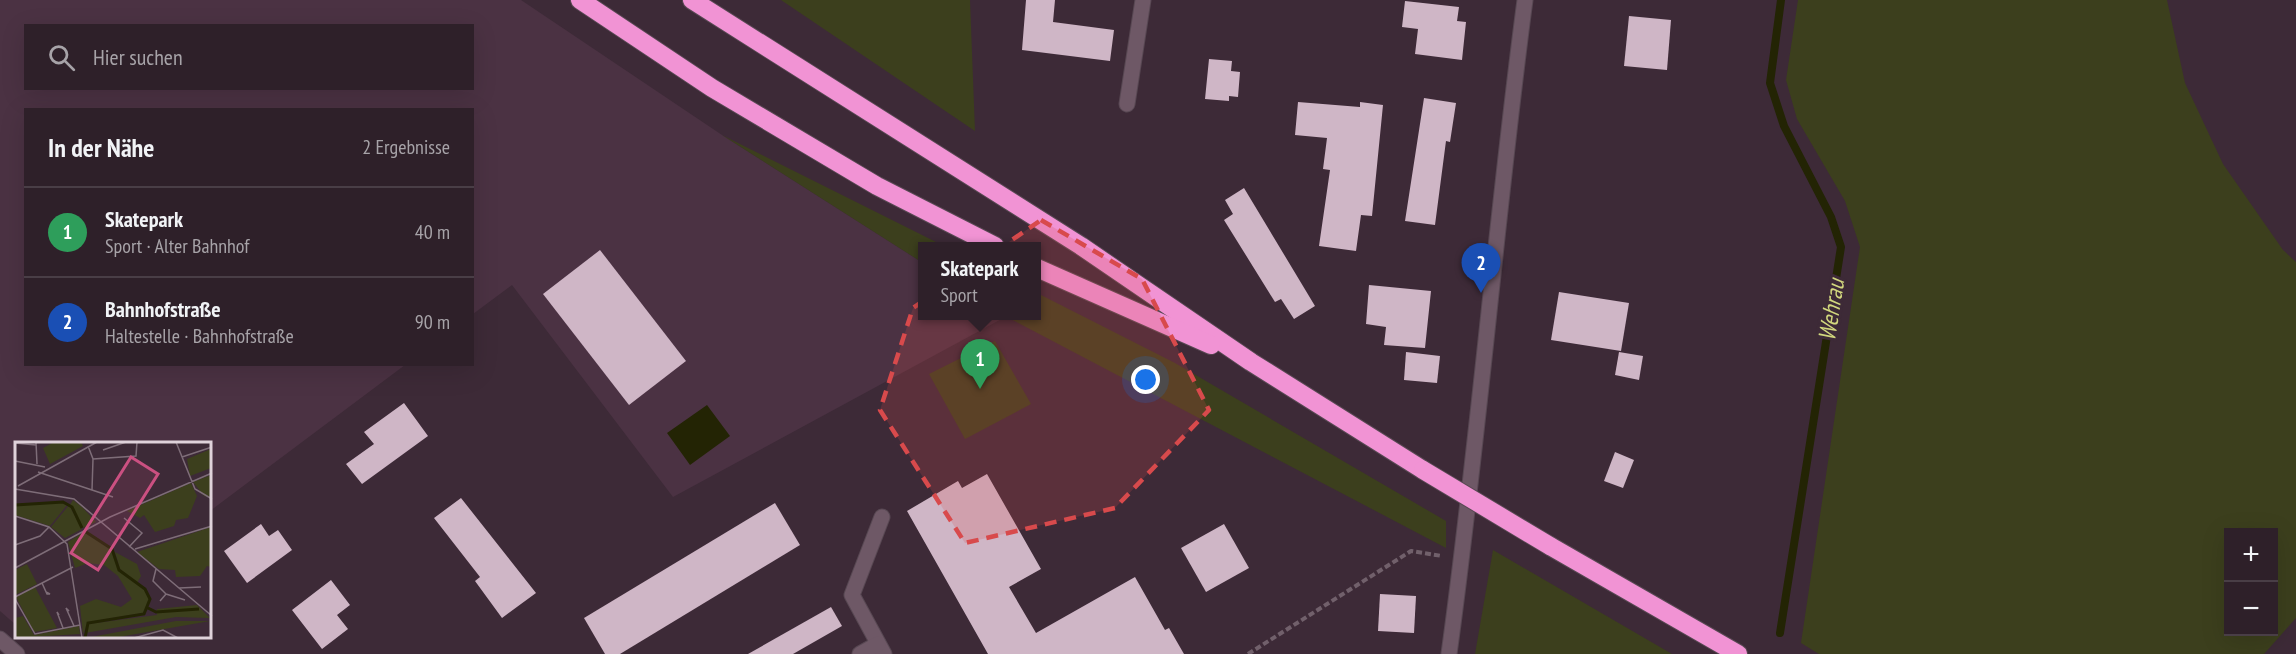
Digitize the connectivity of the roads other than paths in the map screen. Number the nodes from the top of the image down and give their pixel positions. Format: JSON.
{"nodes":[{"id":1,"x":580,"y":0,"type":"edge"},
{"id":2,"x":692,"y":0,"type":"edge"},
{"id":3,"x":1143,"y":0,"type":"edge"},
{"id":4,"x":1525,"y":0,"type":"edge"},
{"id":5,"x":1127,"y":104,"type":"dead end"},
{"id":6,"x":988,"y":242,"type":"edge"},
{"id":7,"x":1041,"y":270,"type":"edge"},
{"id":8,"x":1251,"y":362,"type":"junction"},
{"id":9,"x":882,"y":517,"type":"dead end"},
{"id":10,"x":0,"y":639,"type":"edge"},
{"id":11,"x":881,"y":649,"type":"edge"},
{"id":12,"x":17,"y":654,"type":"edge"},
{"id":13,"x":860,"y":654,"type":"edge"},
{"id":14,"x":1449,"y":654,"type":"edge"},
{"id":15,"x":1738,"y":654,"type":"edge"}],
"edges":[{"from":1,"to":6,"type":"highway"},
{"from":2,"to":8,"type":"highway"},
{"from":3,"to":5,"type":"main road"},
{"from":4,"to":14,"type":"main road"},
{"from":7,"to":8,"type":"highway"},
{"from":8,"to":15,"type":"highway","bridge":true},
{"from":9,"to":11,"type":"main road"},
{"from":10,"to":12,"type":"main road"},
{"from":11,"to":13,"type":"main road"}]}
